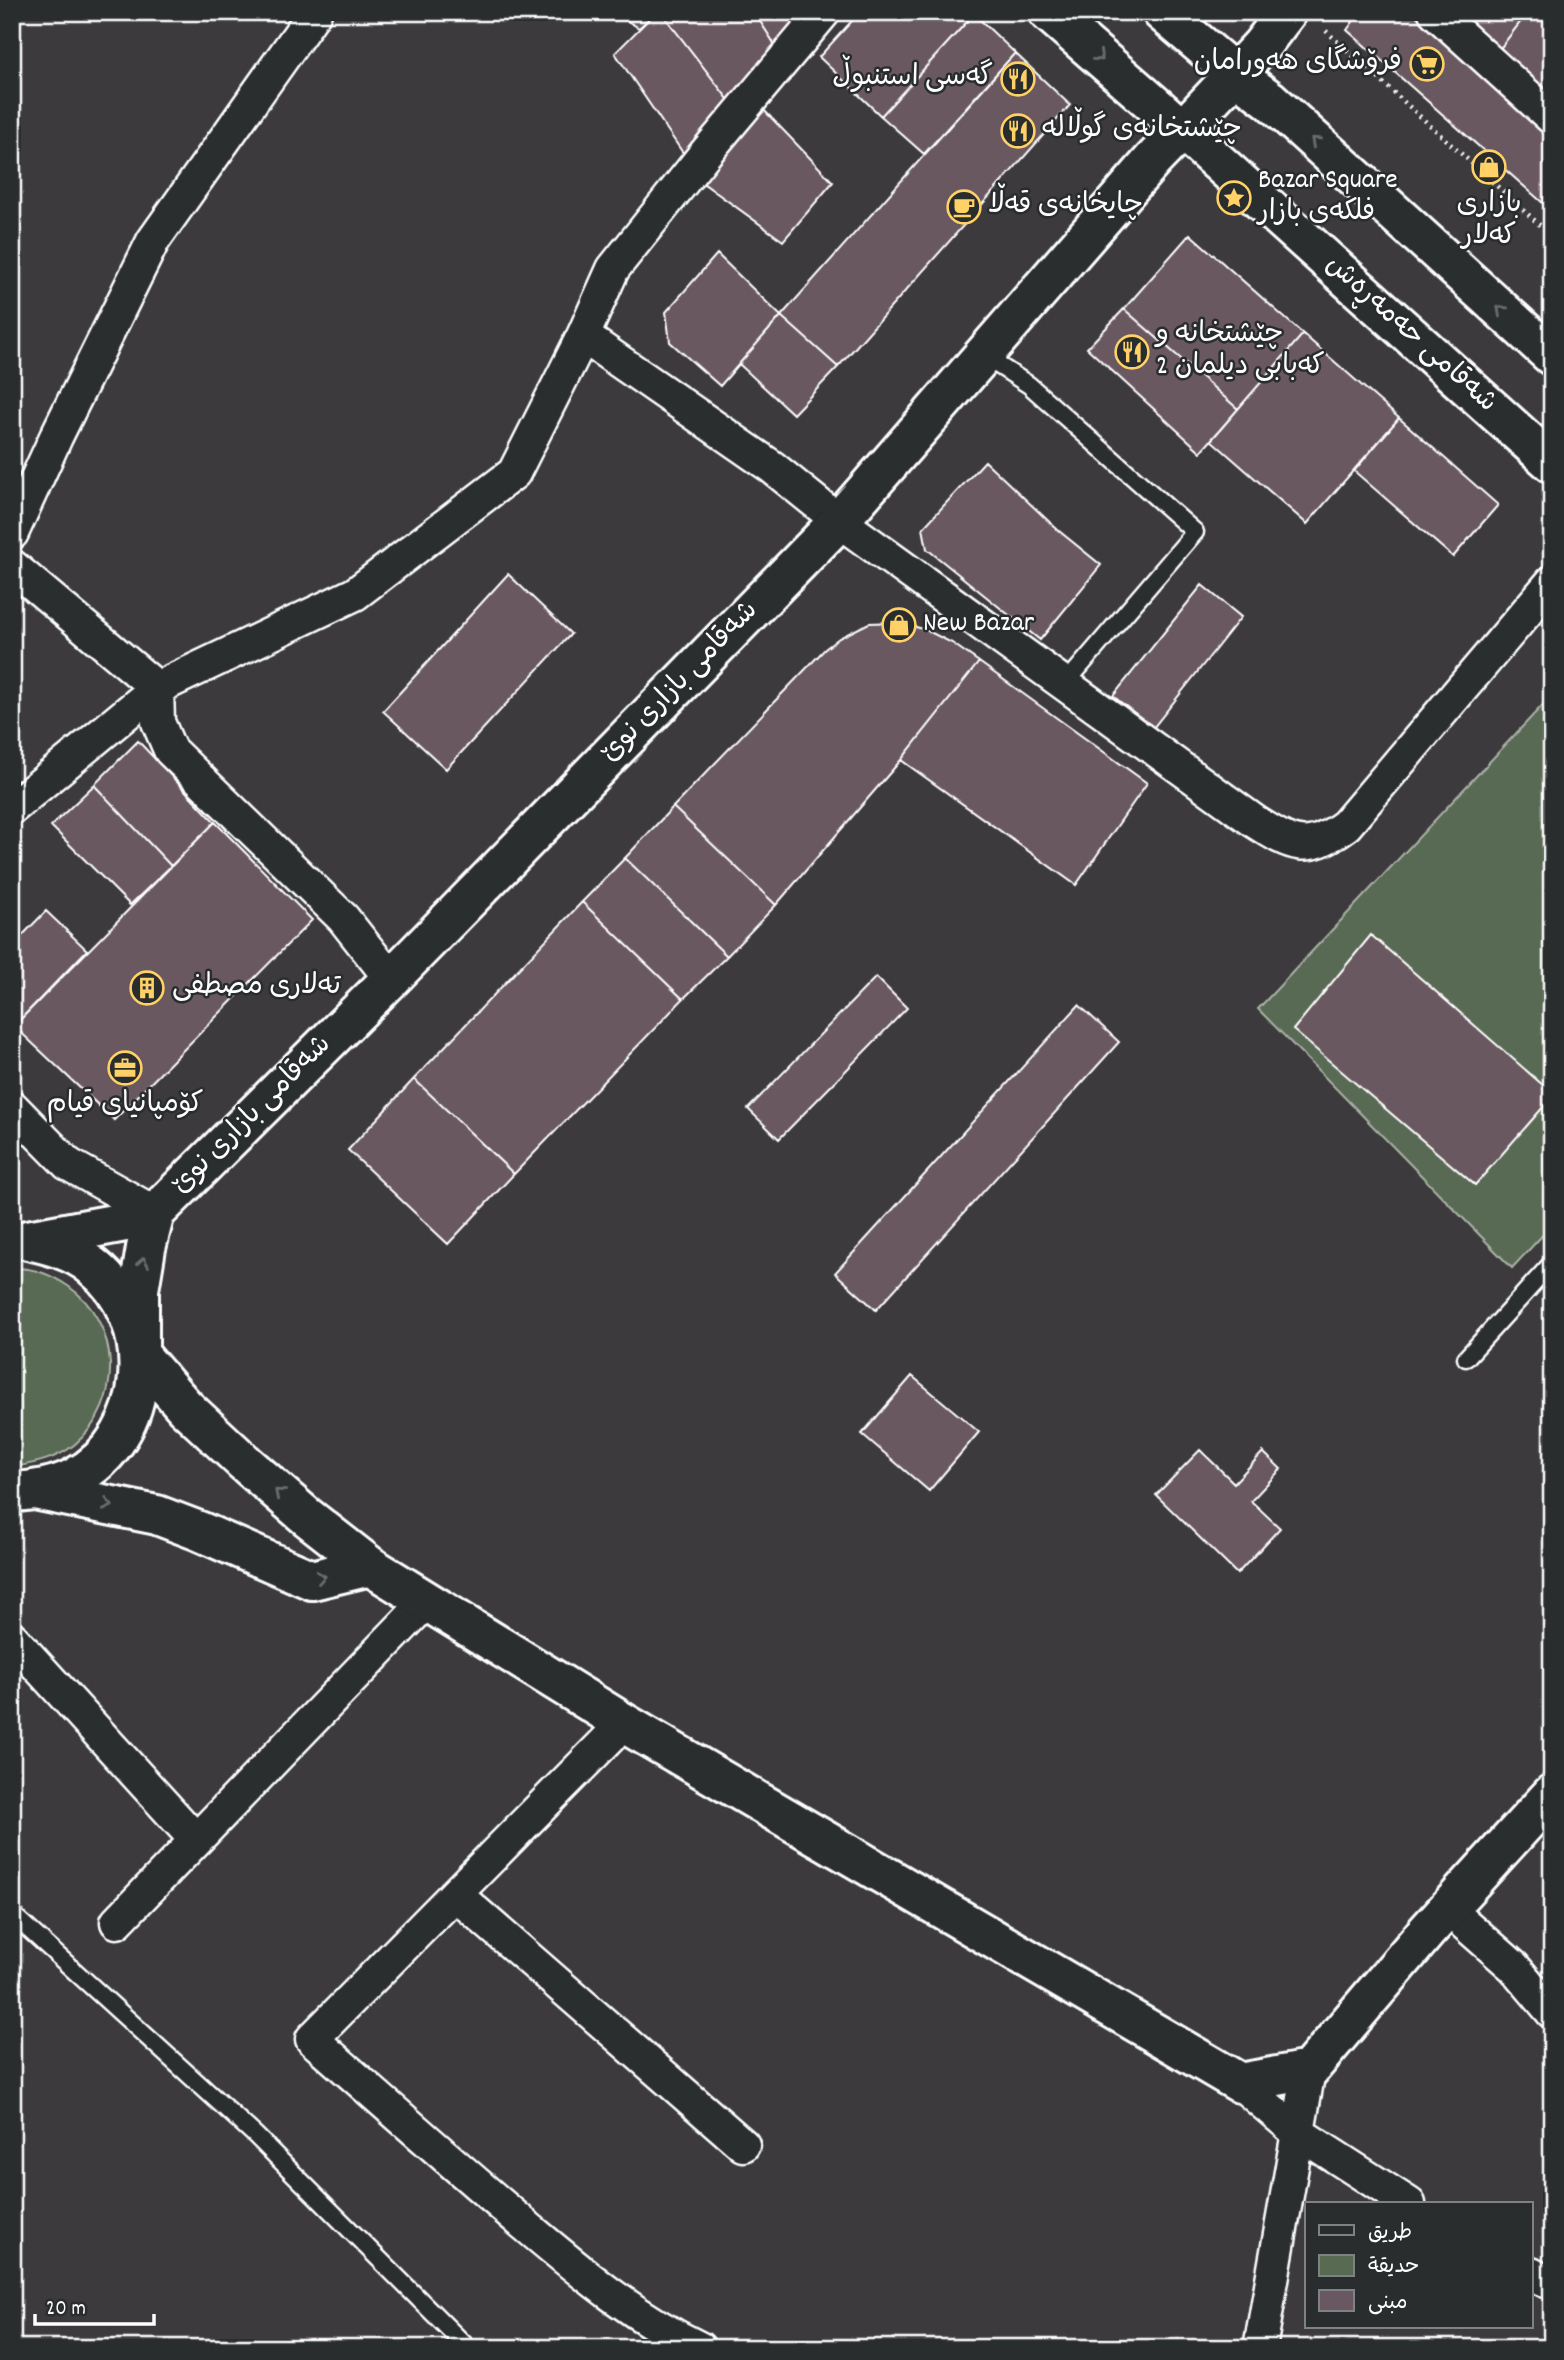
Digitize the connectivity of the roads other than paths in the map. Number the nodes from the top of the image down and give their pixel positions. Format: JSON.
{"nodes":[{"id":1,"x":315,"y":12,"type":"edge"},
{"id":2,"x":824,"y":12,"type":"edge"},
{"id":3,"x":1048,"y":12,"type":"edge"},
{"id":4,"x":1162,"y":12,"type":"edge"},
{"id":5,"x":1287,"y":12,"type":"edge"},
{"id":6,"x":1435,"y":12,"type":"edge"},
{"id":7,"x":1235,"y":75,"type":"junction"},
{"id":8,"x":1552,"y":118,"type":"edge"},
{"id":9,"x":1182,"y":130,"type":"junction"},
{"id":10,"x":583,"y":337,"type":"junction"},
{"id":11,"x":985,"y":356,"type":"junction"},
{"id":12,"x":1552,"y":356,"type":"edge"},
{"id":13,"x":1552,"y":463,"type":"edge"},
{"id":14,"x":839,"y":521,"type":"junction"},
{"id":15,"x":12,"y":533,"type":"edge"},
{"id":16,"x":12,"y":566,"type":"edge"},
{"id":17,"x":1552,"y":582,"type":"edge"},
{"id":18,"x":1065,"y":684,"type":"junction"},
{"id":19,"x":157,"y":688,"type":"junction"},
{"id":20,"x":12,"y":808,"type":"edge"},
{"id":21,"x":391,"y":979,"type":"junction"},
{"id":22,"x":12,"y":1107,"type":"edge"},
{"id":23,"x":155,"y":1213,"type":"junction"},
{"id":24,"x":20,"y":1240,"type":"edge"},
{"id":25,"x":1552,"y":1263,"type":"edge"},
{"id":26,"x":139,"y":1354,"type":"junction"},
{"id":27,"x":1466,"y":1358,"type":"dead end"},
{"id":28,"x":22,"y":1492,"type":"edge"},
{"id":29,"x":370,"y":1566,"type":"junction"},
{"id":30,"x":426,"y":1602,"type":"junction"},
{"id":31,"x":12,"y":1638,"type":"edge"},
{"id":32,"x":624,"y":1723,"type":"junction"},
{"id":33,"x":1552,"y":1794,"type":"edge"},
{"id":34,"x":196,"y":1840,"type":"junction"},
{"id":35,"x":455,"y":1894,"type":"junction"},
{"id":36,"x":1448,"y":1909,"type":"junction"},
{"id":37,"x":12,"y":1914,"type":"edge"},
{"id":38,"x":117,"y":1922,"type":"dead end"},
{"id":39,"x":1552,"y":2012,"type":"edge"},
{"id":40,"x":1309,"y":2070,"type":"junction"},
{"id":41,"x":1240,"y":2083,"type":"junction"},
{"id":42,"x":1297,"y":2132,"type":"junction"},
{"id":43,"x":743,"y":2146,"type":"dead end"},
{"id":44,"x":1406,"y":2202,"type":"edge"},
{"id":45,"x":1532,"y":2274,"type":"edge"},
{"id":46,"x":1552,"y":2284,"type":"edge"},
{"id":47,"x":468,"y":2348,"type":"edge"},
{"id":48,"x":699,"y":2348,"type":"edge"},
{"id":49,"x":1260,"y":2348,"type":"edge"}],
"edges":[{"from":1,"to":15,"type":"street"},
{"from":2,"to":10,"type":"street"},
{"from":3,"to":9,"type":"main road","name":"شەقامی حەمەڕەش","one_way":true},
{"from":4,"to":7,"type":"main road"},
{"from":5,"to":7,"type":"main road","name":"شەقامی بازاری نوێ"},
{"from":6,"to":8,"type":"street"},
{"from":7,"to":9,"type":"main road","name":"شەقامی بازاری نوێ"},
{"from":12,"to":7,"type":"main road","one_way":true},
{"from":9,"to":11,"type":"main road","name":"شەقامی بازاری نوێ"},
{"from":9,"to":13,"type":"main road","name":"شەقامی حەمەڕەش"},
{"from":10,"to":14,"type":"street"},
{"from":10,"to":19,"type":"street"},
{"from":11,"to":14,"type":"main road","name":"شەقامی بازاری نوێ"},
{"from":11,"to":18,"type":"lane"},
{"from":14,"to":18,"type":"street"},
{"from":14,"to":21,"type":"main road","name":"شەقامی بازاری نوێ"},
{"from":16,"to":19,"type":"street"},
{"from":17,"to":18,"type":"street"},
{"from":19,"to":20,"type":"street"},
{"from":19,"to":21,"type":"street"},
{"from":21,"to":23,"type":"main road","name":"شەقامی بازاری نوێ"},
{"from":22,"to":23,"type":"street"},
{"from":23,"to":24,"type":"main road"},
{"from":26,"to":23,"type":"main road","one_way":true},
{"from":24,"to":26,"type":"main road"},
{"from":25,"to":27,"type":"lane"},
{"from":26,"to":28,"type":"main road"},
{"from":29,"to":26,"type":"main road","one_way":true},
{"from":28,"to":29,"type":"main road","one_way":true},
{"from":29,"to":30,"type":"main road"},
{"from":30,"to":32,"type":"main road"},
{"from":30,"to":34,"type":"street"},
{"from":31,"to":34,"type":"street"},
{"from":32,"to":35,"type":"street"},
{"from":32,"to":41,"type":"main road"},
{"from":33,"to":36,"type":"main road"},
{"from":34,"to":38,"type":"street"},
{"from":35,"to":43,"type":"street"},
{"from":35,"to":48,"type":"street"},
{"from":36,"to":39,"type":"street"},
{"from":36,"to":40,"type":"main road"},
{"from":37,"to":47,"type":"lane"},
{"from":40,"to":41,"type":"main road"},
{"from":40,"to":42,"type":"street"},
{"from":41,"to":42,"type":"street"},
{"from":42,"to":44,"type":"street"},
{"from":42,"to":49,"type":"street"},
{"from":45,"to":46,"type":"street"}]}
